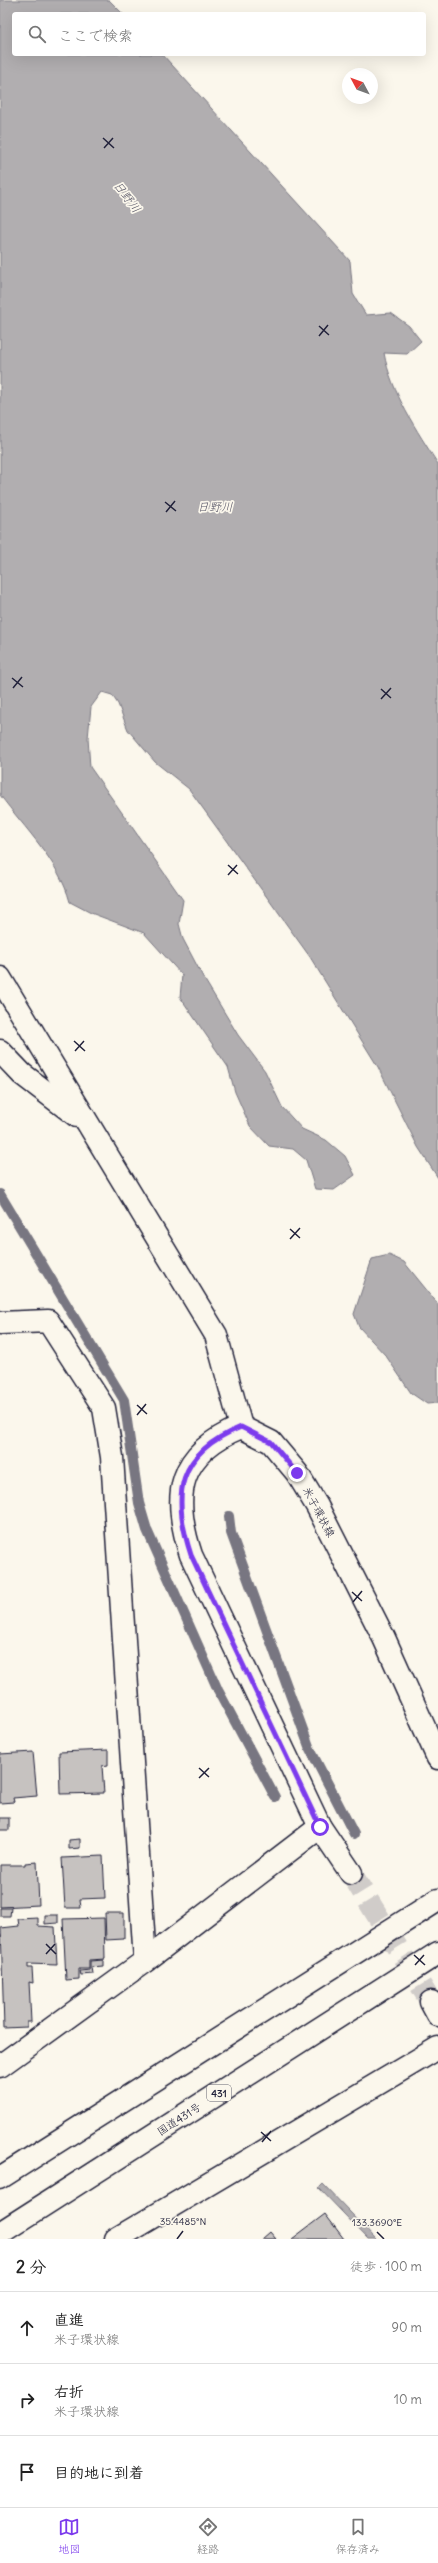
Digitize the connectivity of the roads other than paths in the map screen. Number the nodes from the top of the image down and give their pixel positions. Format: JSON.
{"nodes":[{"id":1,"x":0,"y":978,"type":"edge"},
{"id":2,"x":0,"y":1051,"type":"edge"},
{"id":3,"x":86,"y":1122,"type":"junction"},
{"id":4,"x":0,"y":1323,"type":"edge"},
{"id":5,"x":241,"y":1427,"type":"junction"},
{"id":6,"x":438,"y":1758,"type":"edge"},
{"id":7,"x":320,"y":1827,"type":"junction"},
{"id":8,"x":351,"y":1873,"type":"tunnel mouth"},
{"id":9,"x":438,"y":1900,"type":"edge"},
{"id":10,"x":438,"y":1953,"type":"edge"},
{"id":11,"x":145,"y":1961,"type":"junction"},
{"id":12,"x":438,"y":2048,"type":"edge"},
{"id":13,"x":0,"y":2066,"type":"edge"},
{"id":14,"x":0,"y":2178,"type":"edge"},
{"id":15,"x":0,"y":2233,"type":"edge"},
{"id":16,"x":116,"y":2239,"type":"edge"}],
"edges":[{"from":1,"to":3,"type":"main road"},
{"from":2,"to":3,"type":"main road"},
{"from":3,"to":5,"type":"main road"},
{"from":4,"to":11,"type":"main road"},
{"from":5,"to":6,"type":"main road","name":"米子環状線"},
{"from":5,"to":7,"type":"main road"},
{"from":7,"to":8,"type":"main road"},
{"from":7,"to":11,"type":"main road"},
{"from":9,"to":14,"type":"main road"},
{"from":10,"to":15,"type":"main road","name":"国道431号","number":"431"},
{"from":11,"to":13,"type":"main road"},
{"from":12,"to":16,"type":"main road"}]}
